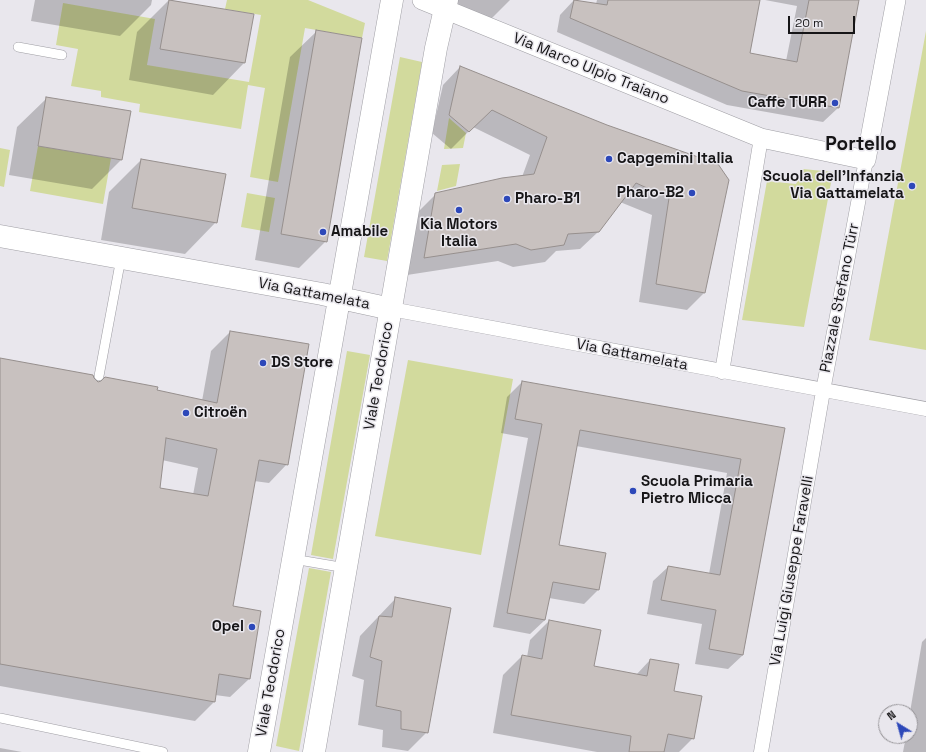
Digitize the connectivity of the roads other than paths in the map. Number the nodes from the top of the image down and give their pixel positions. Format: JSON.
{"nodes":[{"id":1,"x":392,"y":0,"type":"edge"},
{"id":2,"x":422,"y":0,"type":"edge"},
{"id":3,"x":896,"y":0,"type":"edge"},
{"id":4,"x":446,"y":5,"type":"edge"},
{"id":5,"x":18,"y":46,"type":"dead end"},
{"id":6,"x":62,"y":55,"type":"dead end"},
{"id":7,"x":761,"y":138,"type":"junction"},
{"id":8,"x":866,"y":160,"type":"junction"},
{"id":9,"x":0,"y":236,"type":"edge"},
{"id":10,"x":121,"y":258,"type":"junction"},
{"id":11,"x":338,"y":298,"type":"junction"},
{"id":12,"x":391,"y":309,"type":"junction"},
{"id":13,"x":722,"y":372,"type":"junction"},
{"id":14,"x":99,"y":376,"type":"dead end"},
{"id":15,"x":823,"y":391,"type":"junction"},
{"id":16,"x":926,"y":409,"type":"edge"},
{"id":17,"x":293,"y":559,"type":"junction"},
{"id":18,"x":346,"y":568,"type":"junction"},
{"id":19,"x":0,"y":718,"type":"edge"},
{"id":20,"x":163,"y":752,"type":"edge"},
{"id":21,"x":259,"y":752,"type":"edge"},
{"id":22,"x":314,"y":752,"type":"edge"},
{"id":23,"x":761,"y":752,"type":"edge"}],
"edges":[{"from":1,"to":11,"type":"street","name":"Viale Teodorico"},
{"from":2,"to":4,"type":"street","name":"Via Marco Ulpio Traiano"},
{"from":3,"to":8,"type":"street"},
{"from":4,"to":7,"type":"street","name":"Via Marco Ulpio Traiano"},
{"from":4,"to":12,"type":"street","name":"Viale Teodorico"},
{"from":5,"to":6,"type":"lane"},
{"from":7,"to":8,"type":"street"},
{"from":7,"to":13,"type":"street"},
{"from":8,"to":15,"type":"street","name":"Piazzale Stefano Türr"},
{"from":9,"to":10,"type":"street","name":"Via Gattamelata"},
{"from":10,"to":11,"type":"street","name":"Via Gattamelata"},
{"from":10,"to":14,"type":"lane"},
{"from":11,"to":12,"type":"street","name":"Via Gattamelata"},
{"from":11,"to":17,"type":"street","name":"Viale Teodorico"},
{"from":12,"to":13,"type":"street","name":"Via Gattamelata"},
{"from":12,"to":18,"type":"street","name":"Viale Teodorico"},
{"from":13,"to":15,"type":"street","name":"Piazzale Stefano Türr"},
{"from":15,"to":16,"type":"street"},
{"from":15,"to":23,"type":"street","name":"Via Luigi Giuseppe Faravelli"},
{"from":17,"to":18,"type":"lane"},
{"from":17,"to":21,"type":"street","name":"Viale Teodorico"},
{"from":18,"to":22,"type":"street","name":"Viale Teodorico"},
{"from":19,"to":20,"type":"lane"}]}
